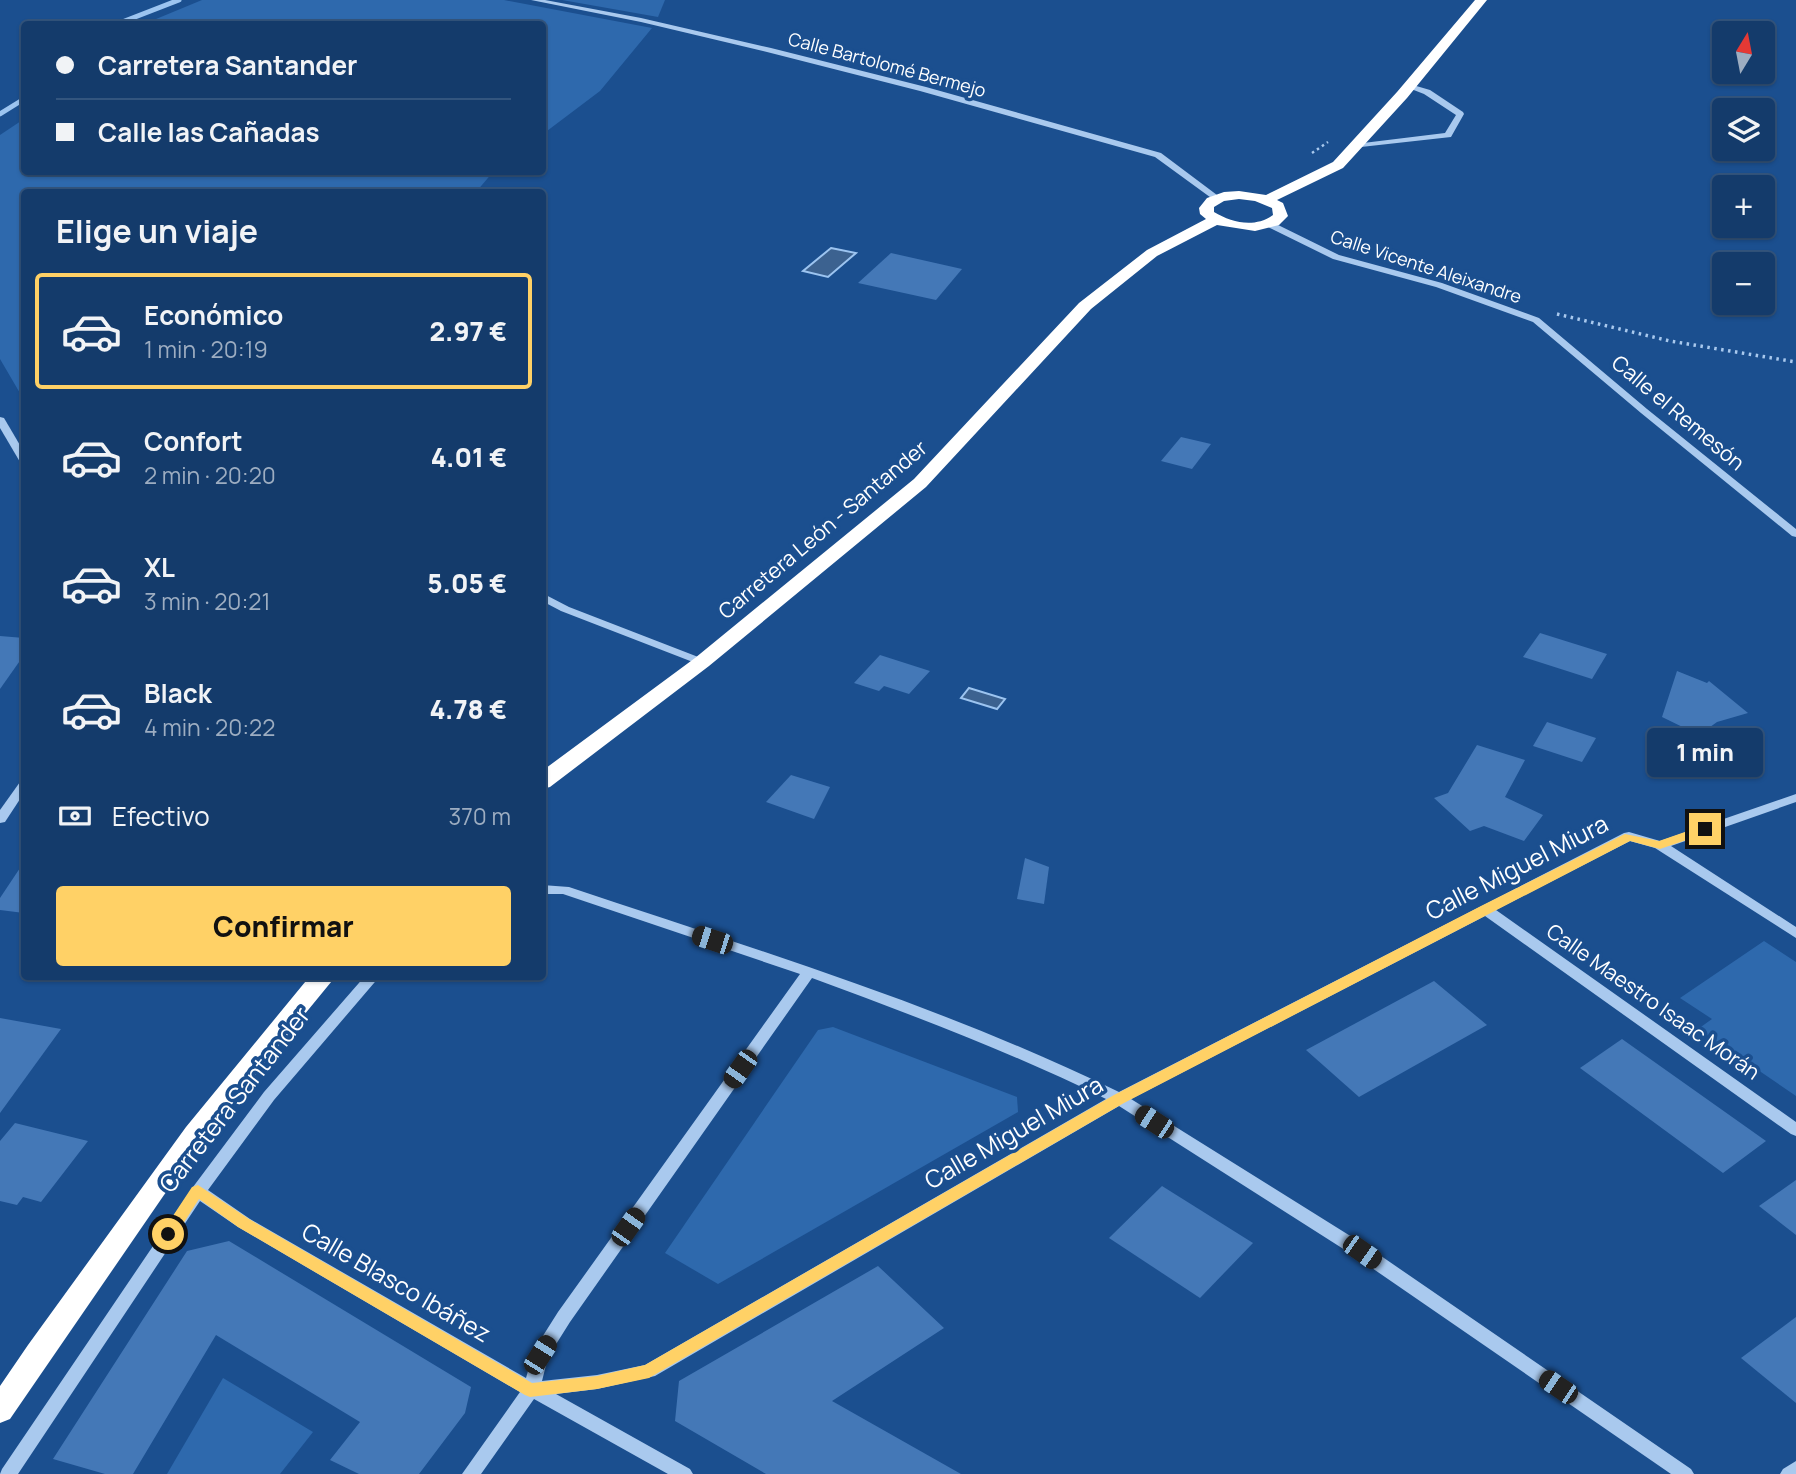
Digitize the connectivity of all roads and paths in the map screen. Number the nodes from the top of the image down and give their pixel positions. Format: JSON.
{"nodes":[{"id":1,"x":534,"y":0,"type":"edge"},
{"id":2,"x":1480,"y":0,"type":"edge"},
{"id":3,"x":1409,"y":85,"type":"junction"},
{"id":4,"x":1355,"y":146,"type":"junction"},
{"id":5,"x":1217,"y":198,"type":"junction"},
{"id":6,"x":1267,"y":200,"type":"junction"},
{"id":7,"x":1216,"y":220,"type":"junction"},
{"id":8,"x":1269,"y":224,"type":"junction"},
{"id":9,"x":1536,"y":320,"type":"junction"},
{"id":10,"x":1796,"y":362,"type":"edge"},
{"id":11,"x":0,"y":419,"type":"edge"},
{"id":12,"x":21,"y":455,"type":"edge"},
{"id":13,"x":1796,"y":534,"type":"edge"},
{"id":14,"x":546,"y":598,"type":"edge"},
{"id":15,"x":702,"y":662,"type":"junction"},
{"id":16,"x":546,"y":779,"type":"edge"},
{"id":17,"x":21,"y":789,"type":"edge"},
{"id":18,"x":1796,"y":798,"type":"edge"},
{"id":19,"x":0,"y":819,"type":"edge"},
{"id":20,"x":1660,"y":845,"type":"junction"},
{"id":21,"x":546,"y":889,"type":"edge"},
{"id":22,"x":1486,"y":909,"type":"junction"},
{"id":23,"x":1796,"y":933,"type":"edge"},
{"id":24,"x":809,"y":972,"type":"junction"},
{"id":25,"x":320,"y":980,"type":"edge"},
{"id":26,"x":370,"y":980,"type":"edge"},
{"id":27,"x":1119,"y":1099,"type":"junction"},
{"id":28,"x":1796,"y":1130,"type":"edge"},
{"id":29,"x":198,"y":1191,"type":"junction"},
{"id":30,"x":530,"y":1390,"type":"junction"},
{"id":31,"x":0,"y":1410,"type":"edge"},
{"id":32,"x":1796,"y":1469,"type":"edge"},
{"id":33,"x":8,"y":1474,"type":"edge"},
{"id":34,"x":471,"y":1474,"type":"edge"},
{"id":35,"x":684,"y":1474,"type":"edge"},
{"id":36,"x":1685,"y":1474,"type":"edge"},
{"id":37,"x":1789,"y":1474,"type":"edge"}],
"edges":[{"from":1,"to":5,"type":"street","name":"Calle Bartolomé Bermejo"},
{"from":2,"to":3,"type":"highway"},
{"from":3,"to":4,"type":"highway"},
{"from":3,"to":4,"type":"street"},
{"from":4,"to":6,"type":"highway"},
{"from":5,"to":6,"type":"highway"},
{"from":5,"to":7,"type":"highway"},
{"from":6,"to":8,"type":"highway"},
{"from":7,"to":8,"type":"highway"},
{"from":7,"to":15,"type":"highway","name":"Carretera León - Santander"},
{"from":8,"to":9,"type":"street","name":"Calle Vicente Aleixandre"},
{"from":9,"to":10,"type":"path"},
{"from":9,"to":13,"type":"street","name":"Calle el Remesón"},
{"from":11,"to":12,"type":"street"},
{"from":14,"to":15,"type":"street"},
{"from":15,"to":16,"type":"highway","name":"Carretera León - Santander"},
{"from":17,"to":19,"type":"street"},
{"from":18,"to":20,"type":"street"},
{"from":20,"to":22,"type":"street","name":"Calle Miguel Miura"},
{"from":20,"to":23,"type":"street"},
{"from":21,"to":24,"type":"street"},
{"from":22,"to":27,"type":"street","name":"Calle Miguel Miura"},
{"from":22,"to":28,"type":"street","name":"Calle Maestro Isaac Morán"},
{"from":24,"to":27,"type":"street"},
{"from":24,"to":30,"type":"street"},
{"from":25,"to":31,"type":"highway","name":"Carretera Santander"},
{"from":26,"to":29,"type":"street","name":"Carretera Santander"},
{"from":27,"to":30,"type":"street","name":"Calle Miguel Miura"},
{"from":27,"to":36,"type":"street"},
{"from":29,"to":30,"type":"street","name":"Calle Blasco Ibáñez"},
{"from":29,"to":33,"type":"street","name":"Carretera Santander"},
{"from":30,"to":34,"type":"street"},
{"from":30,"to":35,"type":"street","name":"Calle Blasco Ibáñez"},
{"from":32,"to":37,"type":"street"}]}
